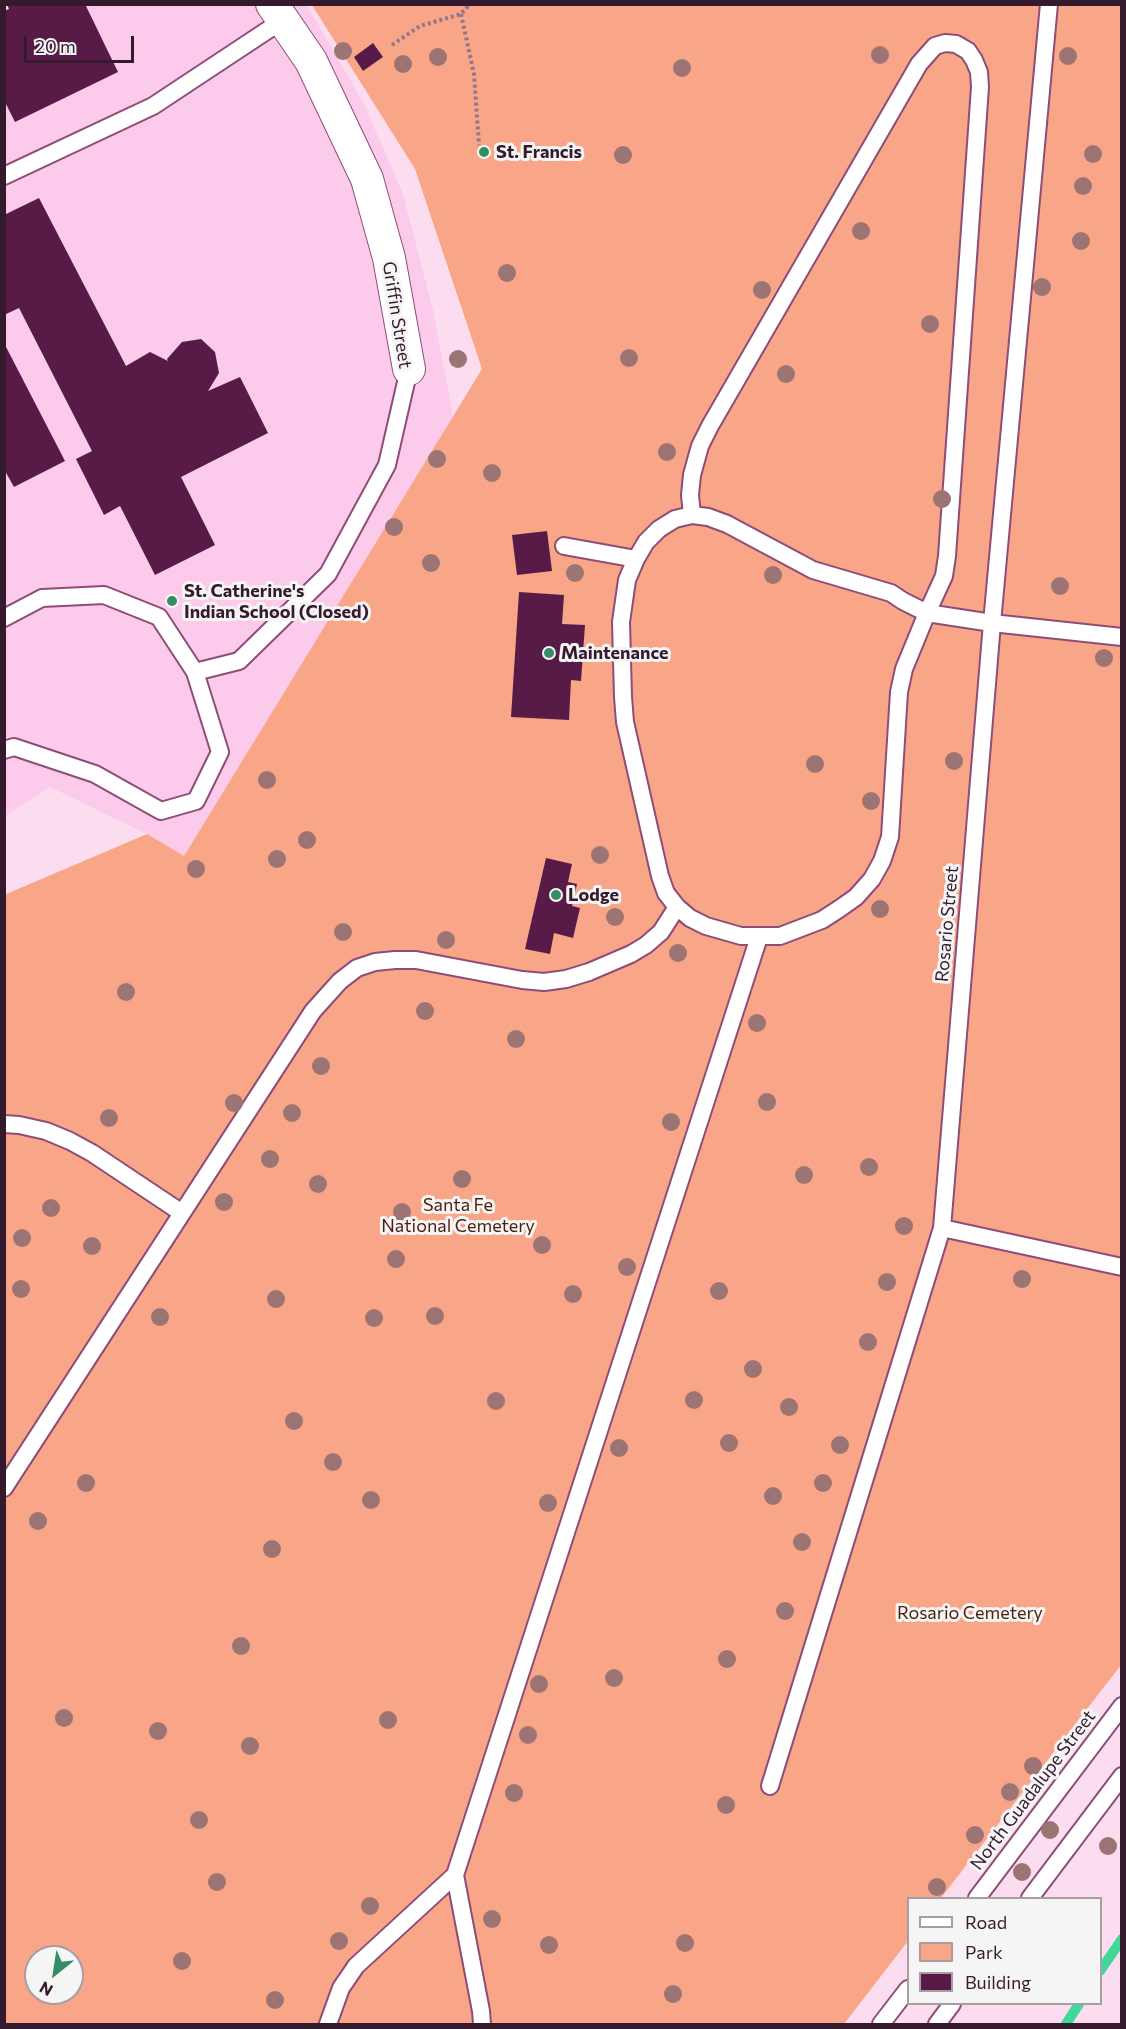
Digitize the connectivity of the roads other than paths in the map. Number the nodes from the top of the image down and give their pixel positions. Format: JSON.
{"nodes":[{"id":1,"x":1049,"y":4,"type":"edge"},
{"id":2,"x":278,"y":12,"type":"edge"},
{"id":3,"x":4,"y":176,"type":"edge"},
{"id":4,"x":409,"y":369,"type":"joint"},
{"id":5,"x":692,"y":514,"type":"junction"},
{"id":6,"x":564,"y":546,"type":"dead end"},
{"id":7,"x":636,"y":559,"type":"junction"},
{"id":8,"x":927,"y":613,"type":"junction"},
{"id":9,"x":4,"y":618,"type":"edge"},
{"id":10,"x":992,"y":623,"type":"junction"},
{"id":11,"x":1122,"y":637,"type":"edge"},
{"id":12,"x":195,"y":672,"type":"junction"},
{"id":13,"x":4,"y":750,"type":"edge"},
{"id":14,"x":677,"y":907,"type":"junction"},
{"id":15,"x":759,"y":937,"type":"junction"},
{"id":16,"x":4,"y":1124,"type":"edge"},
{"id":17,"x":182,"y":1213,"type":"junction"},
{"id":18,"x":942,"y":1228,"type":"junction"},
{"id":19,"x":1122,"y":1268,"type":"edge"},
{"id":20,"x":4,"y":1488,"type":"edge"},
{"id":21,"x":1122,"y":1706,"type":"edge"},
{"id":22,"x":1122,"y":1776,"type":"edge"},
{"id":23,"x":770,"y":1786,"type":"dead end"},
{"id":24,"x":456,"y":1875,"type":"junction"},
{"id":25,"x":979,"y":1897,"type":"edge"},
{"id":26,"x":1031,"y":1897,"type":"edge"},
{"id":27,"x":907,"y":1992,"type":"edge"},
{"id":28,"x":951,"y":2005,"type":"edge"},
{"id":29,"x":328,"y":2025,"type":"edge"},
{"id":30,"x":482,"y":2025,"type":"edge"},
{"id":31,"x":881,"y":2025,"type":"edge"},
{"id":32,"x":937,"y":2025,"type":"edge"}],
"edges":[{"from":1,"to":10,"type":"lane","name":"Rosario Street"},
{"from":2,"to":3,"type":"lane"},
{"from":2,"to":4,"type":"street","name":"Griffin Street"},
{"from":4,"to":12,"type":"lane","name":"Griffin Street"},
{"from":5,"to":7,"type":"lane"},
{"from":5,"to":8,"type":"lane"},
{"from":5,"to":8,"type":"lane"},
{"from":6,"to":7,"type":"lane"},
{"from":7,"to":14,"type":"lane"},
{"from":8,"to":10,"type":"lane"},
{"from":8,"to":15,"type":"lane"},
{"from":9,"to":12,"type":"lane"},
{"from":10,"to":11,"type":"lane"},
{"from":10,"to":18,"type":"lane","name":"Rosario Street"},
{"from":12,"to":13,"type":"lane"},
{"from":14,"to":15,"type":"lane"},
{"from":14,"to":17,"type":"lane"},
{"from":15,"to":24,"type":"lane"},
{"from":16,"to":17,"type":"lane"},
{"from":17,"to":20,"type":"lane"},
{"from":18,"to":19,"type":"lane"},
{"from":18,"to":23,"type":"lane","name":"Rosario Street"},
{"from":21,"to":25,"type":"lane","name":"North Guadalupe Street"},
{"from":22,"to":26,"type":"lane"},
{"from":24,"to":29,"type":"lane"},
{"from":24,"to":30,"type":"lane"},
{"from":27,"to":31,"type":"lane"},
{"from":28,"to":32,"type":"lane"}]}
